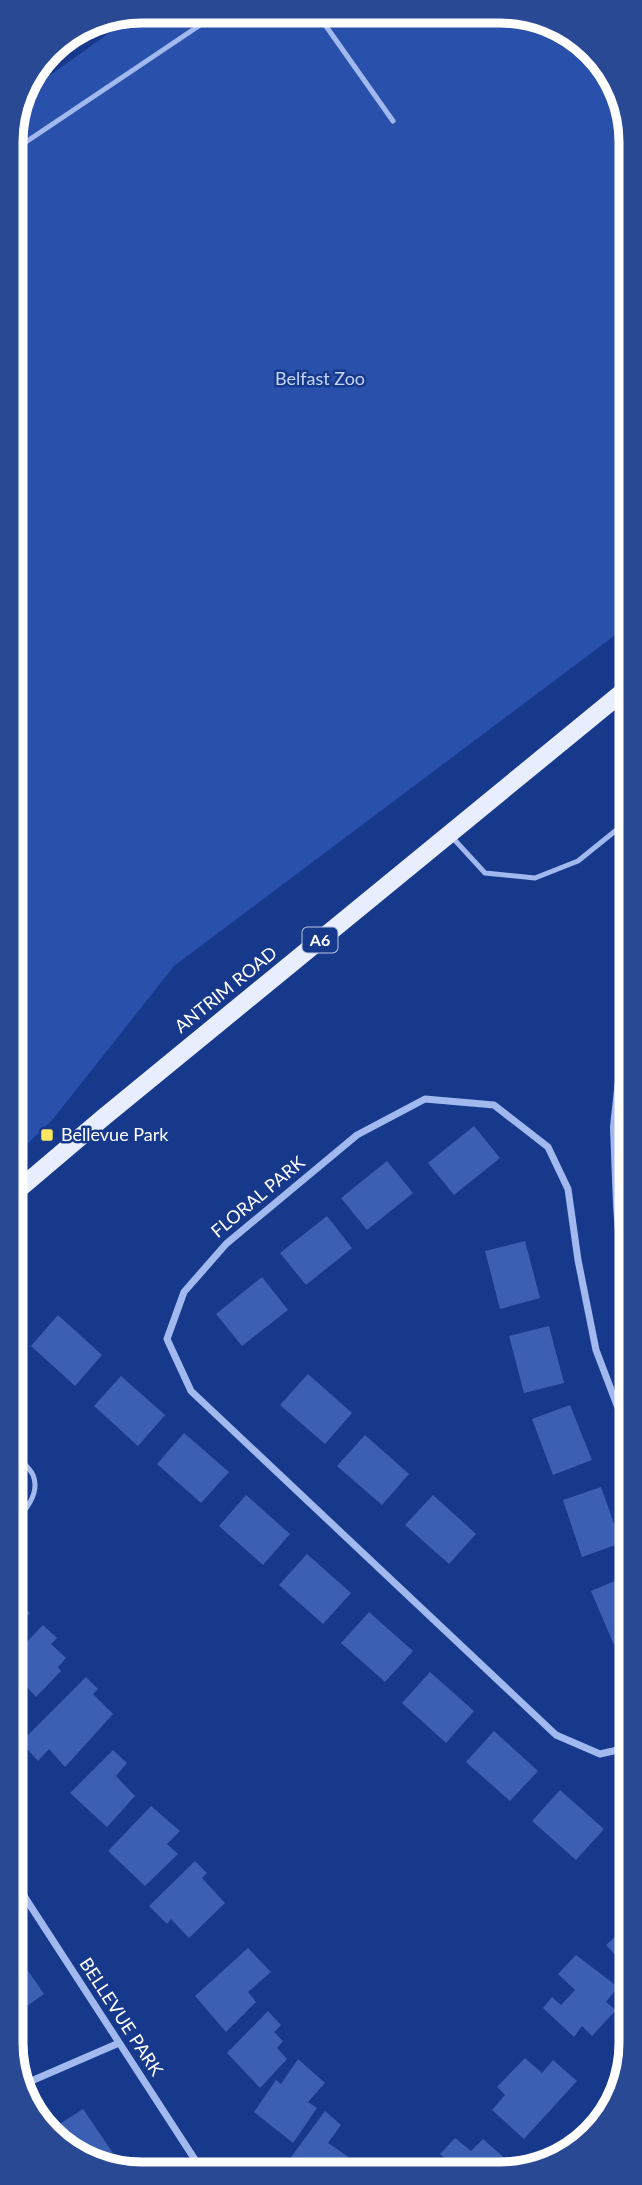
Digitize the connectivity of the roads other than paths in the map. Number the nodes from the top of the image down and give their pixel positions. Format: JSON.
{"nodes":[{"id":1,"x":203,"y":23,"type":"edge"},
{"id":2,"x":324,"y":23,"type":"edge"},
{"id":3,"x":393,"y":121,"type":"dead end"},
{"id":4,"x":23,"y":144,"type":"edge"},
{"id":5,"x":619,"y":697,"type":"edge"},
{"id":6,"x":619,"y":828,"type":"edge"},
{"id":7,"x":450,"y":834,"type":"junction"},
{"id":8,"x":619,"y":1103,"type":"edge"},
{"id":9,"x":23,"y":1186,"type":"edge"},
{"id":10,"x":619,"y":1205,"type":"edge"},
{"id":11,"x":619,"y":1410,"type":"edge"},
{"id":12,"x":23,"y":1464,"type":"edge"},
{"id":13,"x":23,"y":1514,"type":"edge"},
{"id":14,"x":619,"y":1750,"type":"edge"},
{"id":15,"x":23,"y":1894,"type":"edge"},
{"id":16,"x":119,"y":2043,"type":"junction"},
{"id":17,"x":29,"y":2082,"type":"edge"},
{"id":18,"x":196,"y":2162,"type":"edge"}],
"edges":[{"from":1,"to":4,"type":"lane"},
{"from":2,"to":3,"type":"lane"},
{"from":5,"to":7,"type":"main road","name":"ANTRIM ROAD","number":"A6"},
{"from":6,"to":7,"type":"lane"},
{"from":7,"to":9,"type":"main road","name":"ANTRIM ROAD","number":"A6"},
{"from":8,"to":10,"type":"street"},
{"from":11,"to":14,"type":"street","name":"FLORAL PARK"},
{"from":12,"to":13,"type":"lane"},
{"from":15,"to":16,"type":"street","name":"BELLEVUE PARK"},
{"from":16,"to":17,"type":"street"},
{"from":16,"to":18,"type":"street","name":"BELLEVUE PARK"}]}
